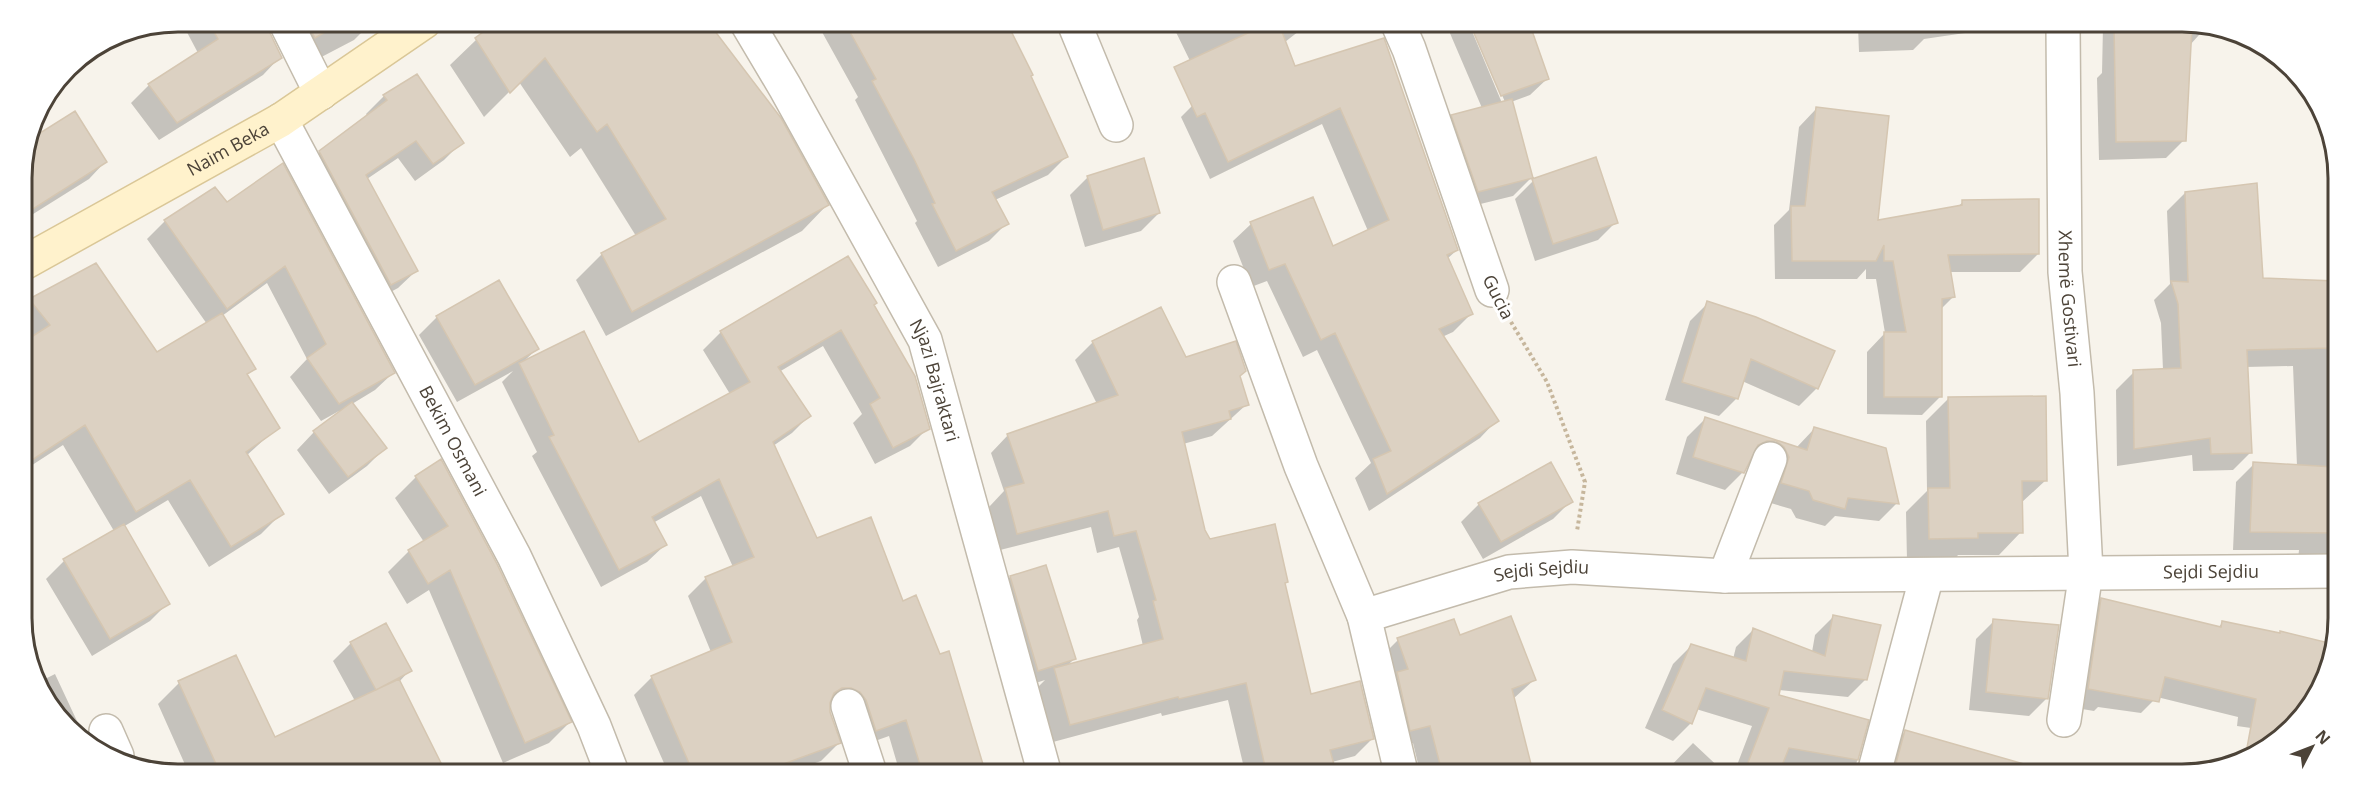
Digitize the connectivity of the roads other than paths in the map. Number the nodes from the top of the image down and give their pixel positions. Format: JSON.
{"nodes":[{"id":1,"x":290,"y":32,"type":"edge"},
{"id":2,"x":409,"y":32,"type":"edge"},
{"id":3,"x":753,"y":32,"type":"edge"},
{"id":4,"x":1078,"y":32,"type":"edge"},
{"id":5,"x":1402,"y":32,"type":"edge"},
{"id":6,"x":2063,"y":32,"type":"edge"},
{"id":7,"x":321,"y":93,"type":"junction"},
{"id":8,"x":281,"y":120,"type":"junction"},
{"id":9,"x":1116,"y":125,"type":"dead end"},
{"id":10,"x":32,"y":258,"type":"edge"},
{"id":11,"x":1234,"y":282,"type":"dead end"},
{"id":12,"x":1492,"y":290,"type":"road end"},
{"id":13,"x":1770,"y":459,"type":"dead end"},
{"id":14,"x":2328,"y":571,"type":"edge"},
{"id":15,"x":2086,"y":572,"type":"junction"},
{"id":16,"x":1927,"y":575,"type":"junction"},
{"id":17,"x":1725,"y":576,"type":"junction"},
{"id":18,"x":1364,"y":616,"type":"junction"},
{"id":19,"x":848,"y":706,"type":"dead end"},
{"id":20,"x":2064,"y":720,"type":"dead end"},
{"id":21,"x":1399,"y":763,"type":"edge"},
{"id":22,"x":1877,"y":763,"type":"edge"},
{"id":23,"x":609,"y":764,"type":"edge"},
{"id":24,"x":867,"y":764,"type":"edge"},
{"id":25,"x":1042,"y":764,"type":"edge"}],
"edges":[{"from":1,"to":7,"type":"street"},
{"from":2,"to":7,"type":"street","name":"Naim Beka"},
{"from":3,"to":25,"type":"street","name":"Njazi Bajraktari"},
{"from":4,"to":9,"type":"street"},
{"from":5,"to":12,"type":"street","name":"Gucia"},
{"from":6,"to":15,"type":"street","name":"Xhemë Gostivari"},
{"from":7,"to":8,"type":"street","name":"Naim Beka"},
{"from":8,"to":10,"type":"street","name":"Naim Beka"},
{"from":8,"to":23,"type":"street","name":"Bekim Osmani"},
{"from":11,"to":18,"type":"street"},
{"from":13,"to":17,"type":"street"},
{"from":14,"to":15,"type":"street","name":"Sejdi Sejdiu"},
{"from":15,"to":16,"type":"street","name":"Sejdi Sejdiu"},
{"from":15,"to":20,"type":"street"},
{"from":16,"to":17,"type":"street","name":"Sejdi Sejdiu"},
{"from":16,"to":22,"type":"street"},
{"from":17,"to":18,"type":"street","name":"Sejdi Sejdiu"},
{"from":18,"to":21,"type":"street"},
{"from":19,"to":24,"type":"street"}]}
